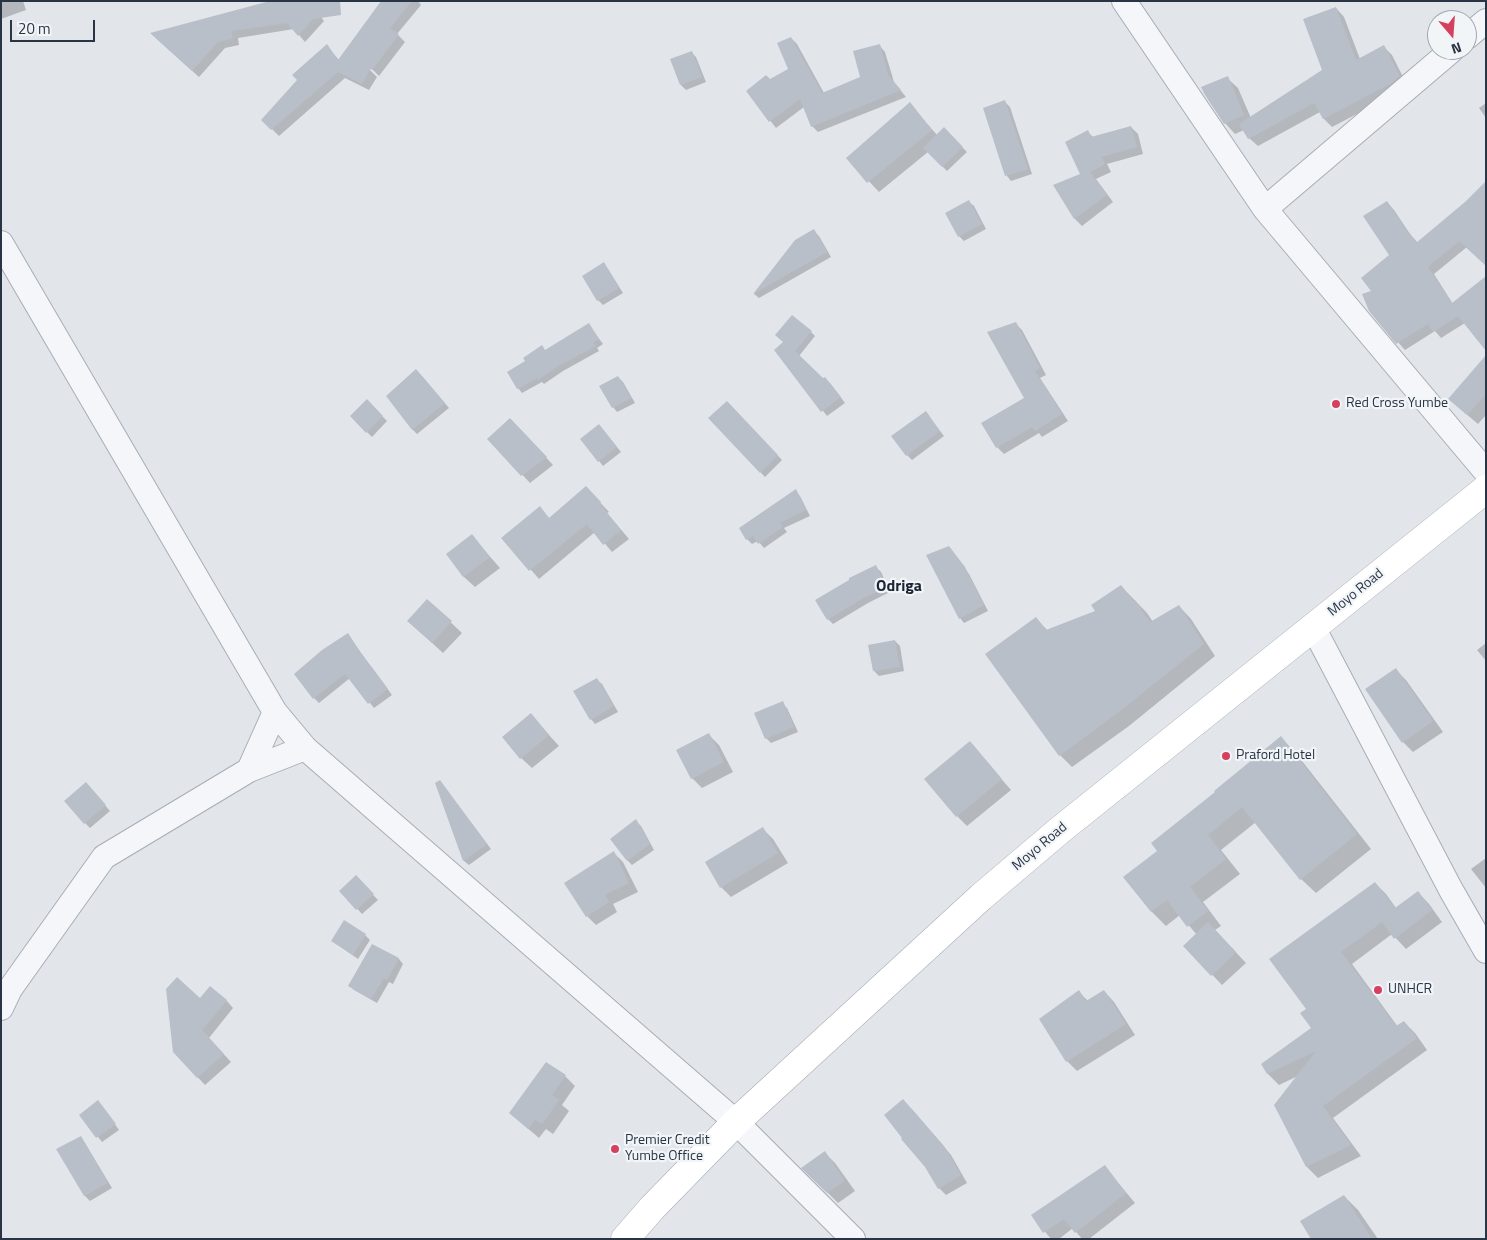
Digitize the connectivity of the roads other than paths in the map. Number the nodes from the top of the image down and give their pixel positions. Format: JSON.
{"nodes":[{"id":1,"x":1124,"y":1,"type":"edge"},
{"id":2,"x":1440,"y":60,"type":"edge"},
{"id":3,"x":1265,"y":209,"type":"junction"},
{"id":4,"x":1,"y":243,"type":"edge"},
{"id":5,"x":1486,"y":472,"type":"edge"},
{"id":6,"x":1486,"y":489,"type":"edge"},
{"id":7,"x":1313,"y":627,"type":"junction"},
{"id":8,"x":275,"y":712,"type":"junction"},
{"id":9,"x":305,"y":748,"type":"junction"},
{"id":10,"x":249,"y":770,"type":"junction"},
{"id":11,"x":1486,"y":952,"type":"edge"},
{"id":12,"x":1,"y":1008,"type":"edge"},
{"id":13,"x":736,"y":1122,"type":"junction"},
{"id":14,"x":625,"y":1239,"type":"edge"},
{"id":15,"x":853,"y":1239,"type":"edge"}],
"edges":[{"from":1,"to":3,"type":"street"},
{"from":2,"to":3,"type":"street"},
{"from":3,"to":5,"type":"street"},
{"from":4,"to":8,"type":"street"},
{"from":6,"to":7,"type":"main road","name":"Moyo Road"},
{"from":7,"to":11,"type":"street"},
{"from":7,"to":13,"type":"main road","name":"Moyo Road"},
{"from":8,"to":9,"type":"street"},
{"from":8,"to":10,"type":"street"},
{"from":9,"to":10,"type":"street"},
{"from":9,"to":13,"type":"street"},
{"from":10,"to":12,"type":"street"},
{"from":13,"to":14,"type":"main road","name":"Moyo Road"},
{"from":13,"to":15,"type":"street"}]}
